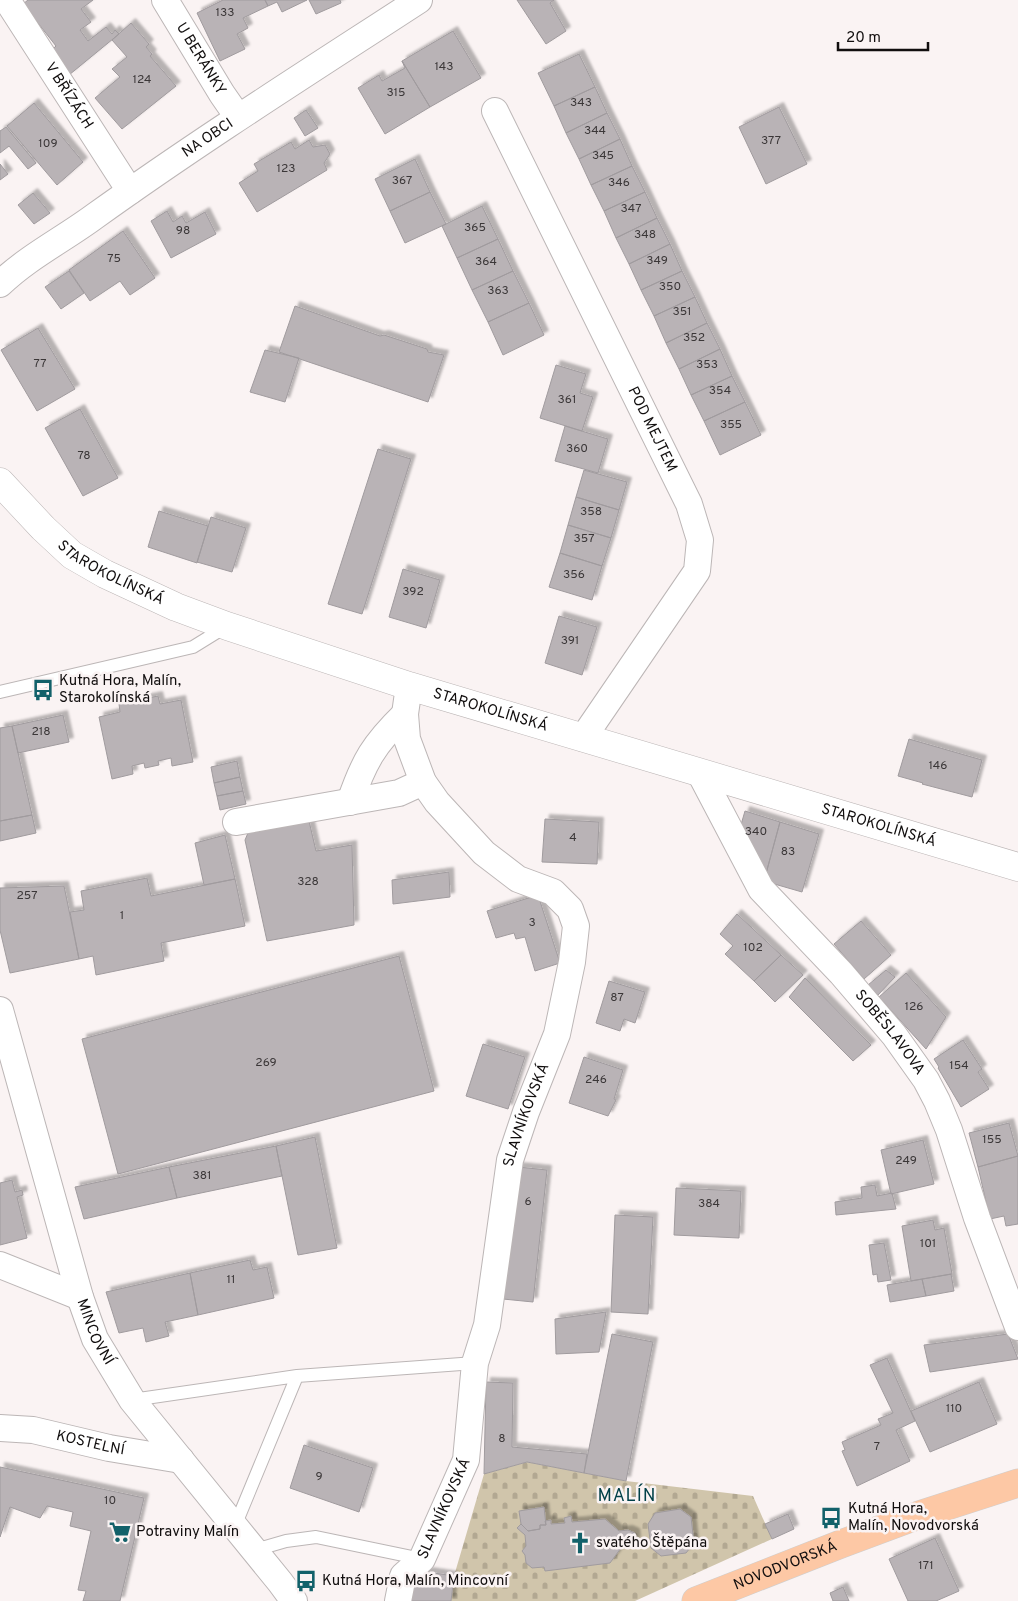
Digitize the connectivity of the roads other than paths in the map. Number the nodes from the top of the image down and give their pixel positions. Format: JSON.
{"nodes":[{"id":1,"x":6,"y":0,"type":"edge"},
{"id":2,"x":165,"y":0,"type":"edge"},
{"id":3,"x":419,"y":0,"type":"edge"},
{"id":4,"x":496,"y":111,"type":"dead end"},
{"id":5,"x":238,"y":117,"type":"junction"},
{"id":6,"x":130,"y":190,"type":"junction"},
{"id":7,"x":0,"y":284,"type":"edge"},
{"id":8,"x":0,"y":482,"type":"edge"},
{"id":9,"x":227,"y":626,"type":"junction"},
{"id":10,"x":408,"y":686,"type":"junction"},
{"id":11,"x":0,"y":692,"type":"edge"},
{"id":12,"x":405,"y":714,"type":"junction"},
{"id":13,"x":583,"y":738,"type":"junction"},
{"id":14,"x":700,"y":773,"type":"junction"},
{"id":15,"x":423,"y":782,"type":"junction"},
{"id":16,"x":350,"y":802,"type":"junction"},
{"id":17,"x":236,"y":822,"type":"dead end"},
{"id":18,"x":1018,"y":868,"type":"edge"},
{"id":19,"x":0,"y":1010,"type":"edge"},
{"id":20,"x":0,"y":1265,"type":"edge"},
{"id":21,"x":80,"y":1297,"type":"junction"},
{"id":22,"x":1018,"y":1327,"type":"edge"},
{"id":23,"x":475,"y":1363,"type":"junction"},
{"id":24,"x":297,"y":1376,"type":"junction"},
{"id":25,"x":132,"y":1400,"type":"junction"},
{"id":26,"x":0,"y":1428,"type":"edge"},
{"id":27,"x":181,"y":1460,"type":"junction"},
{"id":28,"x":1018,"y":1483,"type":"edge"},
{"id":29,"x":235,"y":1526,"type":"junction"},
{"id":30,"x":255,"y":1550,"type":"junction"},
{"id":31,"x":422,"y":1559,"type":"junction"},
{"id":32,"x":294,"y":1601,"type":"edge"},
{"id":33,"x":398,"y":1601,"type":"edge"},
{"id":34,"x":696,"y":1601,"type":"edge"}],
"edges":[{"from":1,"to":6,"type":"street","name":"V BŘÍZÁCH"},
{"from":2,"to":5,"type":"street","name":"U BERÁNKY"},
{"from":3,"to":5,"type":"street","name":"NA OBCI"},
{"from":4,"to":13,"type":"street","name":"POD MEJTEM"},
{"from":5,"to":6,"type":"street","name":"NA OBCI"},
{"from":6,"to":7,"type":"street","name":"NA OBCI"},
{"from":8,"to":9,"type":"street","name":"STAROKOLÍNSKÁ"},
{"from":9,"to":10,"type":"street","name":"STAROKOLÍNSKÁ"},
{"from":9,"to":11,"type":"lane"},
{"from":10,"to":12,"type":"street","name":"SLAVNÍKOVSKÁ"},
{"from":10,"to":13,"type":"street","name":"STAROKOLÍNSKÁ"},
{"from":12,"to":15,"type":"street","name":"SLAVNÍKOVSKÁ"},
{"from":12,"to":16,"type":"street"},
{"from":13,"to":14,"type":"street","name":"STAROKOLÍNSKÁ"},
{"from":14,"to":18,"type":"street","name":"STAROKOLÍNSKÁ"},
{"from":14,"to":22,"type":"street","name":"SOBĚSLAVOVA"},
{"from":15,"to":16,"type":"street"},
{"from":15,"to":23,"type":"street","name":"SLAVNÍKOVSKÁ"},
{"from":16,"to":17,"type":"street"},
{"from":19,"to":21,"type":"street","name":"MINCOVNÍ"},
{"from":20,"to":21,"type":"street"},
{"from":21,"to":25,"type":"street","name":"MINCOVNÍ"},
{"from":23,"to":24,"type":"lane"},
{"from":23,"to":31,"type":"street","name":"SLAVNÍKOVSKÁ"},
{"from":24,"to":25,"type":"lane"},
{"from":24,"to":29,"type":"lane"},
{"from":25,"to":27,"type":"street","name":"MINCOVNÍ"},
{"from":26,"to":27,"type":"street","name":"KOSTELNÍ"},
{"from":27,"to":29,"type":"street","name":"MINCOVNÍ"},
{"from":28,"to":34,"type":"main road","name":"NOVODVORSKÁ"},
{"from":29,"to":30,"type":"street","name":"MINCOVNÍ"},
{"from":30,"to":31,"type":"lane"},
{"from":30,"to":32,"type":"street","name":"MINCOVNÍ"},
{"from":31,"to":33,"type":"street","name":"SLAVNÍKOVSKÁ"}]}
